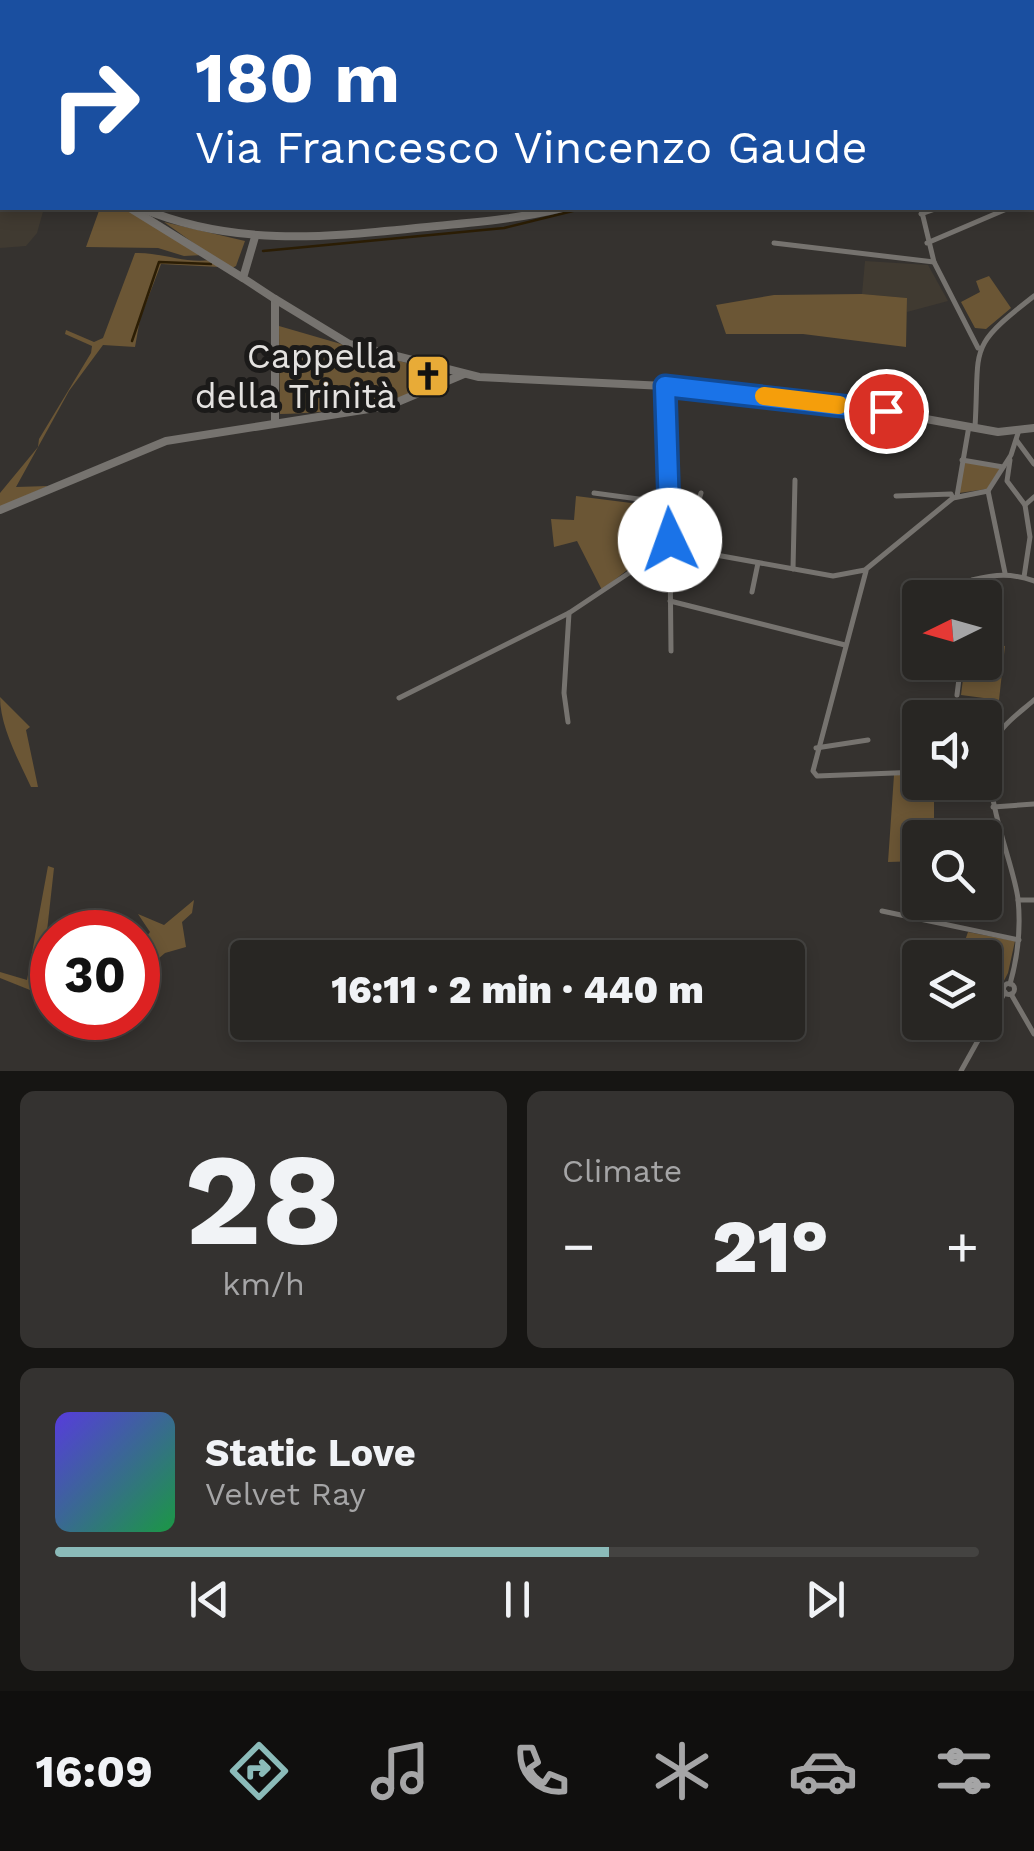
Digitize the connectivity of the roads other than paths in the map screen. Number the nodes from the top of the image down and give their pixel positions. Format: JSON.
{"nodes":[{"id":1,"x":133,"y":210,"type":"edge"},
{"id":2,"x":147,"y":210,"type":"edge"},
{"id":3,"x":551,"y":210,"type":"edge"},
{"id":4,"x":1003,"y":210,"type":"edge"},
{"id":5,"x":921,"y":211,"type":"edge"},
{"id":6,"x":254,"y":238,"type":"junction"},
{"id":7,"x":774,"y":243,"type":"dead end"},
{"id":8,"x":927,"y":243,"type":"junction"},
{"id":9,"x":934,"y":262,"type":"junction"},
{"id":10,"x":243,"y":278,"type":"junction"},
{"id":11,"x":1034,"y":296,"type":"edge"},
{"id":12,"x":274,"y":299,"type":"junction"},
{"id":13,"x":978,"y":348,"type":"junction"},
{"id":14,"x":464,"y":374,"type":"junction"},
{"id":15,"x":665,"y":386,"type":"junction"},
{"id":16,"x":275,"y":422,"type":"junction"},
{"id":17,"x":972,"y":426,"type":"junction"},
{"id":18,"x":1034,"y":428,"type":"edge"},
{"id":19,"x":1019,"y":430,"type":"junction"},
{"id":20,"x":1017,"y":442,"type":"junction"},
{"id":21,"x":1011,"y":454,"type":"junction"},
{"id":22,"x":962,"y":460,"type":"junction"},
{"id":23,"x":1034,"y":464,"type":"edge"},
{"id":24,"x":1004,"y":467,"type":"junction"},
{"id":25,"x":795,"y":480,"type":"dead end"},
{"id":26,"x":988,"y":490,"type":"junction"},
{"id":27,"x":594,"y":493,"type":"dead end"},
{"id":28,"x":701,"y":493,"type":"dead end"},
{"id":29,"x":896,"y":496,"type":"dead end"},
{"id":30,"x":955,"y":497,"type":"junction"},
{"id":31,"x":1034,"y":497,"type":"edge"},
{"id":32,"x":668,"y":503,"type":"junction"},
{"id":33,"x":0,"y":510,"type":"edge"},
{"id":34,"x":1029,"y":510,"type":"edge"},
{"id":35,"x":670,"y":540,"type":"junction"},
{"id":36,"x":681,"y":548,"type":"junction"},
{"id":37,"x":668,"y":551,"type":"junction"},
{"id":38,"x":1031,"y":556,"type":"edge"},
{"id":39,"x":758,"y":563,"type":"junction"},
{"id":40,"x":793,"y":570,"type":"junction"},
{"id":41,"x":865,"y":570,"type":"junction"},
{"id":42,"x":1005,"y":573,"type":"junction"},
{"id":43,"x":1024,"y":577,"type":"junction"},
{"id":44,"x":972,"y":580,"type":"edge"},
{"id":45,"x":1034,"y":581,"type":"edge"},
{"id":46,"x":752,"y":592,"type":"dead end"},
{"id":47,"x":670,"y":601,"type":"junction"},
{"id":48,"x":569,"y":613,"type":"junction"},
{"id":49,"x":846,"y":645,"type":"junction"},
{"id":50,"x":671,"y":652,"type":"dead end"},
{"id":51,"x":958,"y":680,"type":"edge"},
{"id":52,"x":956,"y":695,"type":"dead end"},
{"id":53,"x":400,"y":698,"type":"dead end"},
{"id":54,"x":1034,"y":700,"type":"edge"},
{"id":55,"x":568,"y":722,"type":"dead end"},
{"id":56,"x":1002,"y":732,"type":"edge"},
{"id":57,"x":868,"y":740,"type":"dead end"},
{"id":58,"x":816,"y":748,"type":"junction"},
{"id":59,"x":902,"y":773,"type":"edge"},
{"id":60,"x":993,"y":800,"type":"edge"},
{"id":61,"x":1034,"y":804,"type":"edge"},
{"id":62,"x":993,"y":806,"type":"junction"},
{"id":63,"x":1018,"y":900,"type":"junction"},
{"id":64,"x":1034,"y":900,"type":"edge"},
{"id":65,"x":882,"y":910,"type":"dead end"},
{"id":66,"x":1019,"y":940,"type":"junction"},
{"id":67,"x":1008,"y":993,"type":"junction"},
{"id":68,"x":1034,"y":1034,"type":"edge"},
{"id":69,"x":961,"y":1071,"type":"edge"}],
"edges":[{"from":1,"to":10,"type":"street"},
{"from":2,"to":6,"type":"street"},
{"from":3,"to":6,"type":"street"},
{"from":4,"to":8,"type":"street"},
{"from":5,"to":8,"type":"street"},
{"from":6,"to":10,"type":"street"},
{"from":7,"to":9,"type":"street"},
{"from":8,"to":9,"type":"street"},
{"from":9,"to":13,"type":"street"},
{"from":10,"to":12,"type":"street"},
{"from":11,"to":13,"type":"street"},
{"from":12,"to":14,"type":"street"},
{"from":12,"to":16,"type":"street"},
{"from":13,"to":17,"type":"street"},
{"from":14,"to":15,"type":"street"},
{"from":14,"to":16,"type":"street"},
{"from":15,"to":17,"type":"street"},
{"from":15,"to":32,"type":"street"},
{"from":16,"to":33,"type":"street"},
{"from":17,"to":19,"type":"street"},
{"from":17,"to":22,"type":"street"},
{"from":18,"to":19,"type":"street"},
{"from":19,"to":20,"type":"street"},
{"from":20,"to":21,"type":"street"},
{"from":20,"to":23,"type":"street"},
{"from":21,"to":24,"type":"street"},
{"from":21,"to":34,"type":"street"},
{"from":22,"to":24,"type":"street"},
{"from":22,"to":30,"type":"street"},
{"from":24,"to":26,"type":"street"},
{"from":25,"to":40,"type":"street"},
{"from":26,"to":30,"type":"street"},
{"from":26,"to":42,"type":"street"},
{"from":27,"to":32,"type":"street"},
{"from":28,"to":36,"type":"street"},
{"from":29,"to":30,"type":"street"},
{"from":30,"to":41,"type":"street"},
{"from":31,"to":34,"type":"street"},
{"from":32,"to":35,"type":"street"},
{"from":34,"to":38,"type":"street"},
{"from":35,"to":36,"type":"street"},
{"from":35,"to":37,"type":"street"},
{"from":36,"to":37,"type":"street"},
{"from":36,"to":39,"type":"street"},
{"from":37,"to":47,"type":"street"},
{"from":37,"to":48,"type":"street"},
{"from":38,"to":43,"type":"street"},
{"from":39,"to":40,"type":"street"},
{"from":39,"to":46,"type":"street"},
{"from":40,"to":41,"type":"street"},
{"from":41,"to":49,"type":"street"},
{"from":42,"to":43,"type":"street"},
{"from":42,"to":44,"type":"street"},
{"from":43,"to":45,"type":"street"},
{"from":47,"to":49,"type":"street"},
{"from":47,"to":50,"type":"street"},
{"from":48,"to":53,"type":"street"},
{"from":48,"to":55,"type":"street"},
{"from":49,"to":58,"type":"street"},
{"from":51,"to":52,"type":"street"},
{"from":54,"to":56,"type":"street"},
{"from":57,"to":58,"type":"street"},
{"from":58,"to":59,"type":"street"},
{"from":60,"to":62,"type":"street"},
{"from":61,"to":62,"type":"street"},
{"from":62,"to":63,"type":"street"},
{"from":63,"to":64,"type":"street"},
{"from":63,"to":66,"type":"street"},
{"from":65,"to":66,"type":"street"},
{"from":66,"to":67,"type":"street"},
{"from":67,"to":68,"type":"street"},
{"from":67,"to":69,"type":"street"}]}
